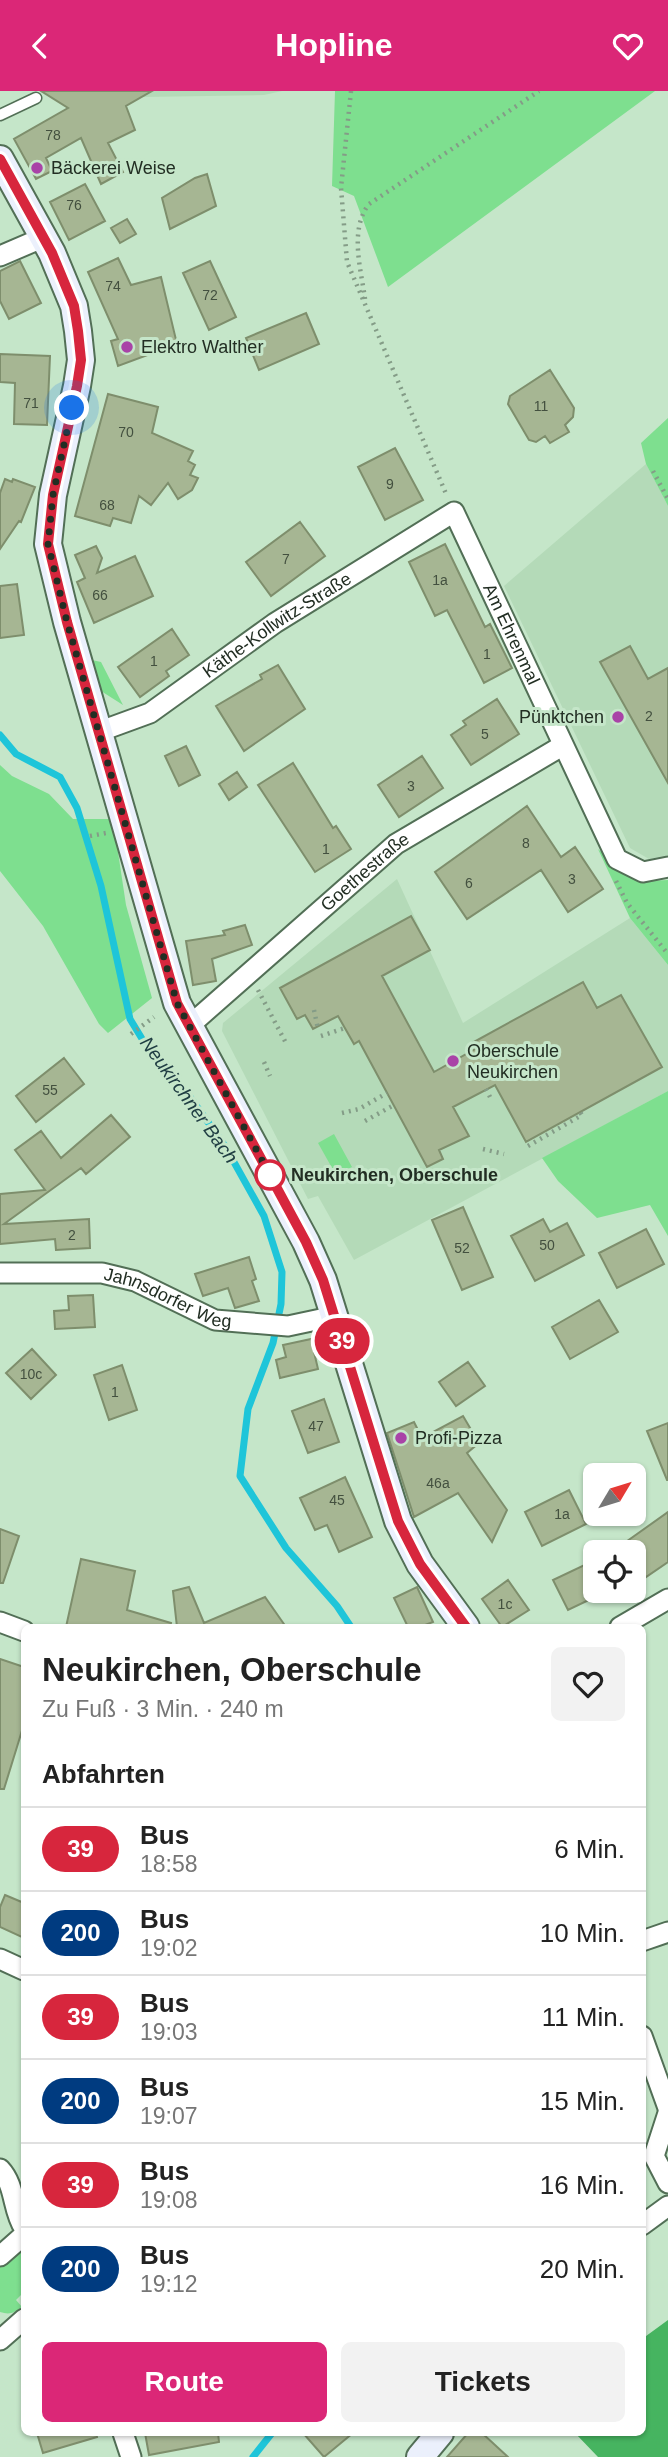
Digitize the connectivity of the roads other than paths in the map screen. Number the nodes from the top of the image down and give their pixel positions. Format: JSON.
{"nodes":[{"id":1,"x":36,"y":98,"type":"dead end"},
{"id":2,"x":0,"y":115,"type":"edge"},
{"id":3,"x":0,"y":159,"type":"edge"},
{"id":4,"x":42,"y":238,"type":"junction"},
{"id":5,"x":0,"y":256,"type":"edge"},
{"id":6,"x":454,"y":512,"type":"joint"},
{"id":7,"x":98,"y":732,"type":"junction"},
{"id":8,"x":562,"y":746,"type":"junction"},
{"id":9,"x":668,"y":867,"type":"edge"},
{"id":10,"x":189,"y":1026,"type":"junction"},
{"id":11,"x":0,"y":1273,"type":"edge"},
{"id":12,"x":335,"y":1316,"type":"junction"},
{"id":13,"x":668,"y":1599,"type":"edge"},
{"id":14,"x":0,"y":1622,"type":"edge"},
{"id":15,"x":464,"y":1624,"type":"edge"},
{"id":16,"x":625,"y":1624,"type":"edge"},
{"id":17,"x":21,"y":1630,"type":"edge"},
{"id":18,"x":668,"y":1932,"type":"edge"},
{"id":19,"x":646,"y":1940,"type":"edge"},
{"id":20,"x":0,"y":1959,"type":"edge"},
{"id":21,"x":21,"y":1969,"type":"edge"},
{"id":22,"x":646,"y":2047,"type":"edge"},
{"id":23,"x":668,"y":2108,"type":"edge"},
{"id":24,"x":668,"y":2113,"type":"edge"},
{"id":25,"x":0,"y":2169,"type":"edge"},
{"id":26,"x":668,"y":2183,"type":"edge"},
{"id":27,"x":668,"y":2206,"type":"edge"},
{"id":28,"x":646,"y":2222,"type":"edge"},
{"id":29,"x":21,"y":2223,"type":"edge"},
{"id":30,"x":21,"y":2238,"type":"edge"},
{"id":31,"x":0,"y":2256,"type":"edge"},
{"id":32,"x":21,"y":2321,"type":"edge"},
{"id":33,"x":2,"y":2335,"type":"edge"},
{"id":34,"x":124,"y":2436,"type":"edge"},
{"id":35,"x":438,"y":2436,"type":"edge"},
{"id":36,"x":131,"y":2457,"type":"edge"},
{"id":37,"x":421,"y":2457,"type":"edge"}],
"edges":[{"from":1,"to":2,"type":"lane"},
{"from":3,"to":4,"type":"main road"},
{"from":4,"to":5,"type":"street"},
{"from":4,"to":7,"type":"main road"},
{"from":6,"to":7,"type":"street","name":"Käthe-Kollwitz-Straße"},
{"from":6,"to":8,"type":"street","name":"Am Ehrenmal"},
{"from":7,"to":10,"type":"main road"},
{"from":8,"to":9,"type":"street","name":"Am Ehrenmal"},
{"from":8,"to":10,"type":"street","name":"Goethestraße"},
{"from":10,"to":12,"type":"main road"},
{"from":11,"to":12,"type":"street","name":"Jahnsdorfer Weg"},
{"from":12,"to":15,"type":"main road"},
{"from":13,"to":16,"type":"street"},
{"from":14,"to":17,"type":"street"},
{"from":18,"to":19,"type":"street"},
{"from":20,"to":21,"type":"street"},
{"from":22,"to":23,"type":"street"},
{"from":24,"to":26,"type":"street"},
{"from":25,"to":29,"type":"street"},
{"from":27,"to":28,"type":"street"},
{"from":30,"to":31,"type":"street"},
{"from":32,"to":33,"type":"street"},
{"from":34,"to":36,"type":"street"},
{"from":35,"to":37,"type":"main road"}]}
